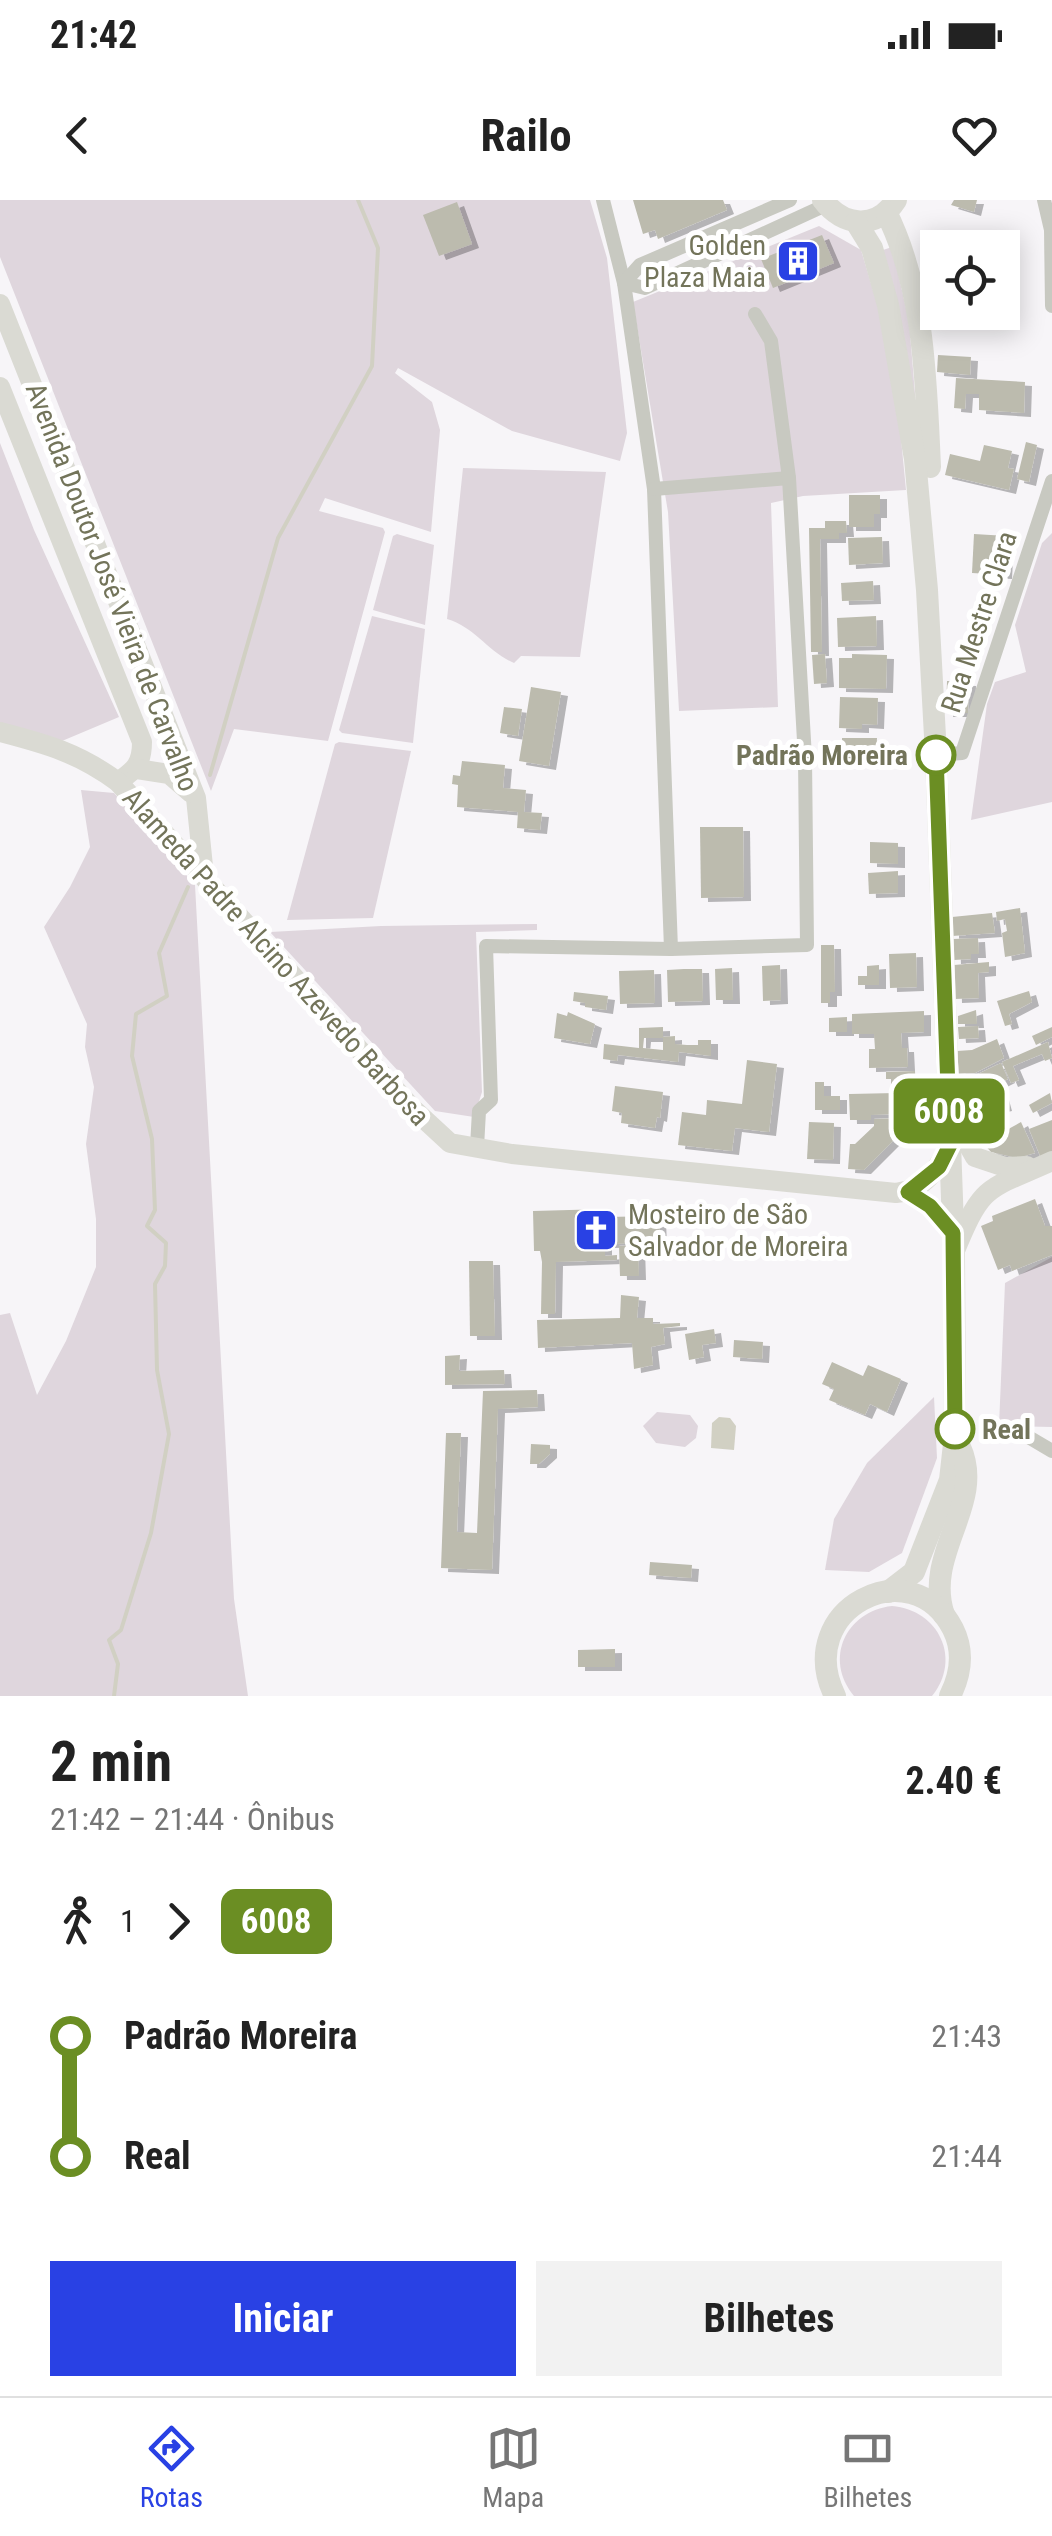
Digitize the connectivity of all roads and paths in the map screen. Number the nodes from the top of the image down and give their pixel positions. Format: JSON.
{"nodes":[{"id":1,"x":603,"y":200,"type":"edge"},
{"id":2,"x":790,"y":200,"type":"edge"},
{"id":3,"x":1044,"y":200,"type":"edge"},
{"id":4,"x":825,"y":202,"type":"edge"},
{"id":5,"x":891,"y":206,"type":"edge"},
{"id":6,"x":856,"y":222,"type":"junction"},
{"id":7,"x":624,"y":283,"type":"junction"},
{"id":8,"x":0,"y":304,"type":"edge"},
{"id":9,"x":1052,"y":306,"type":"edge"},
{"id":10,"x":756,"y":314,"type":"dead end"},
{"id":11,"x":0,"y":387,"type":"edge"},
{"id":12,"x":789,"y":478,"type":"junction"},
{"id":13,"x":1052,"y":481,"type":"edge"},
{"id":14,"x":654,"y":489,"type":"junction"},
{"id":15,"x":1047,"y":512,"type":"edge"},
{"id":16,"x":927,"y":590,"type":"junction"},
{"id":17,"x":0,"y":732,"type":"edge"},
{"id":18,"x":936,"y":755,"type":"junction"},
{"id":19,"x":137,"y":769,"type":"junction"},
{"id":20,"x":118,"y":782,"type":"junction"},
{"id":21,"x":196,"y":798,"type":"junction"},
{"id":22,"x":204,"y":876,"type":"junction"},
{"id":23,"x":671,"y":949,"type":"junction"},
{"id":24,"x":949,"y":1110,"type":"junction"},
{"id":25,"x":950,"y":1145,"type":"junction"},
{"id":26,"x":476,"y":1148,"type":"junction"},
{"id":27,"x":1048,"y":1163,"type":"edge"},
{"id":28,"x":908,"y":1192,"type":"junction"},
{"id":29,"x":954,"y":1243,"type":"junction"},
{"id":30,"x":955,"y":1435,"type":"junction"},
{"id":31,"x":1025,"y":1435,"type":"dead end"},
{"id":32,"x":1052,"y":1451,"type":"edge"},
{"id":33,"x":888,"y":1592,"type":"junction"},
{"id":34,"x":944,"y":1616,"type":"junction"},
{"id":35,"x":835,"y":1696,"type":"edge"},
{"id":36,"x":950,"y":1696,"type":"edge"}],
"edges":[{"from":1,"to":7,"type":"street"},
{"from":2,"to":7,"type":"street"},
{"from":3,"to":9,"type":"street"},
{"from":4,"to":6,"type":"main road"},
{"from":4,"to":7,"type":"street"},
{"from":5,"to":6,"type":"main road"},
{"from":5,"to":16,"type":"main road"},
{"from":6,"to":16,"type":"main road"},
{"from":7,"to":14,"type":"street"},
{"from":8,"to":21,"type":"main road","name":"Avenida Doutor José Vieira de Carvalho"},
{"from":10,"to":12,"type":"street"},
{"from":11,"to":19,"type":"main road","name":"Avenida Doutor José Vieira de Carvalho"},
{"from":12,"to":14,"type":"street"},
{"from":12,"to":23,"type":"street"},
{"from":13,"to":15,"type":"street","name":"Rua Mestre Clara"},
{"from":14,"to":23,"type":"street"},
{"from":15,"to":18,"type":"street","name":"Rua Mestre Clara"},
{"from":16,"to":18,"type":"main road"},
{"from":17,"to":20,"type":"main road","name":"Alameda Padre Alcino Azevedo Barbosa"},
{"from":18,"to":24,"type":"main road"},
{"from":19,"to":20,"type":"main road","name":"Avenida Doutor José Vieira de Carvalho"},
{"from":19,"to":21,"type":"main road"},
{"from":20,"to":22,"type":"main road","name":"Alameda Padre Alcino Azevedo Barbosa"},
{"from":21,"to":22,"type":"main road","name":"Avenida Doutor José Vieira de Carvalho"},
{"from":22,"to":26,"type":"main road","name":"Alameda Padre Alcino Azevedo Barbosa"},
{"from":23,"to":26,"type":"street"},
{"from":24,"to":25,"type":"main road"},
{"from":24,"to":27,"type":"main road"},
{"from":25,"to":28,"type":"main road"},
{"from":25,"to":29,"type":"main road"},
{"from":26,"to":28,"type":"main road","name":"Alameda Padre Alcino Azevedo Barbosa"},
{"from":27,"to":29,"type":"main road"},
{"from":28,"to":29,"type":"main road"},
{"from":29,"to":30,"type":"main road"},
{"from":30,"to":33,"type":"main road"},
{"from":30,"to":34,"type":"main road"},
{"from":31,"to":32,"type":"street"},
{"from":33,"to":34,"type":"main road"},
{"from":33,"to":35,"type":"main road"},
{"from":34,"to":36,"type":"main road"}]}
